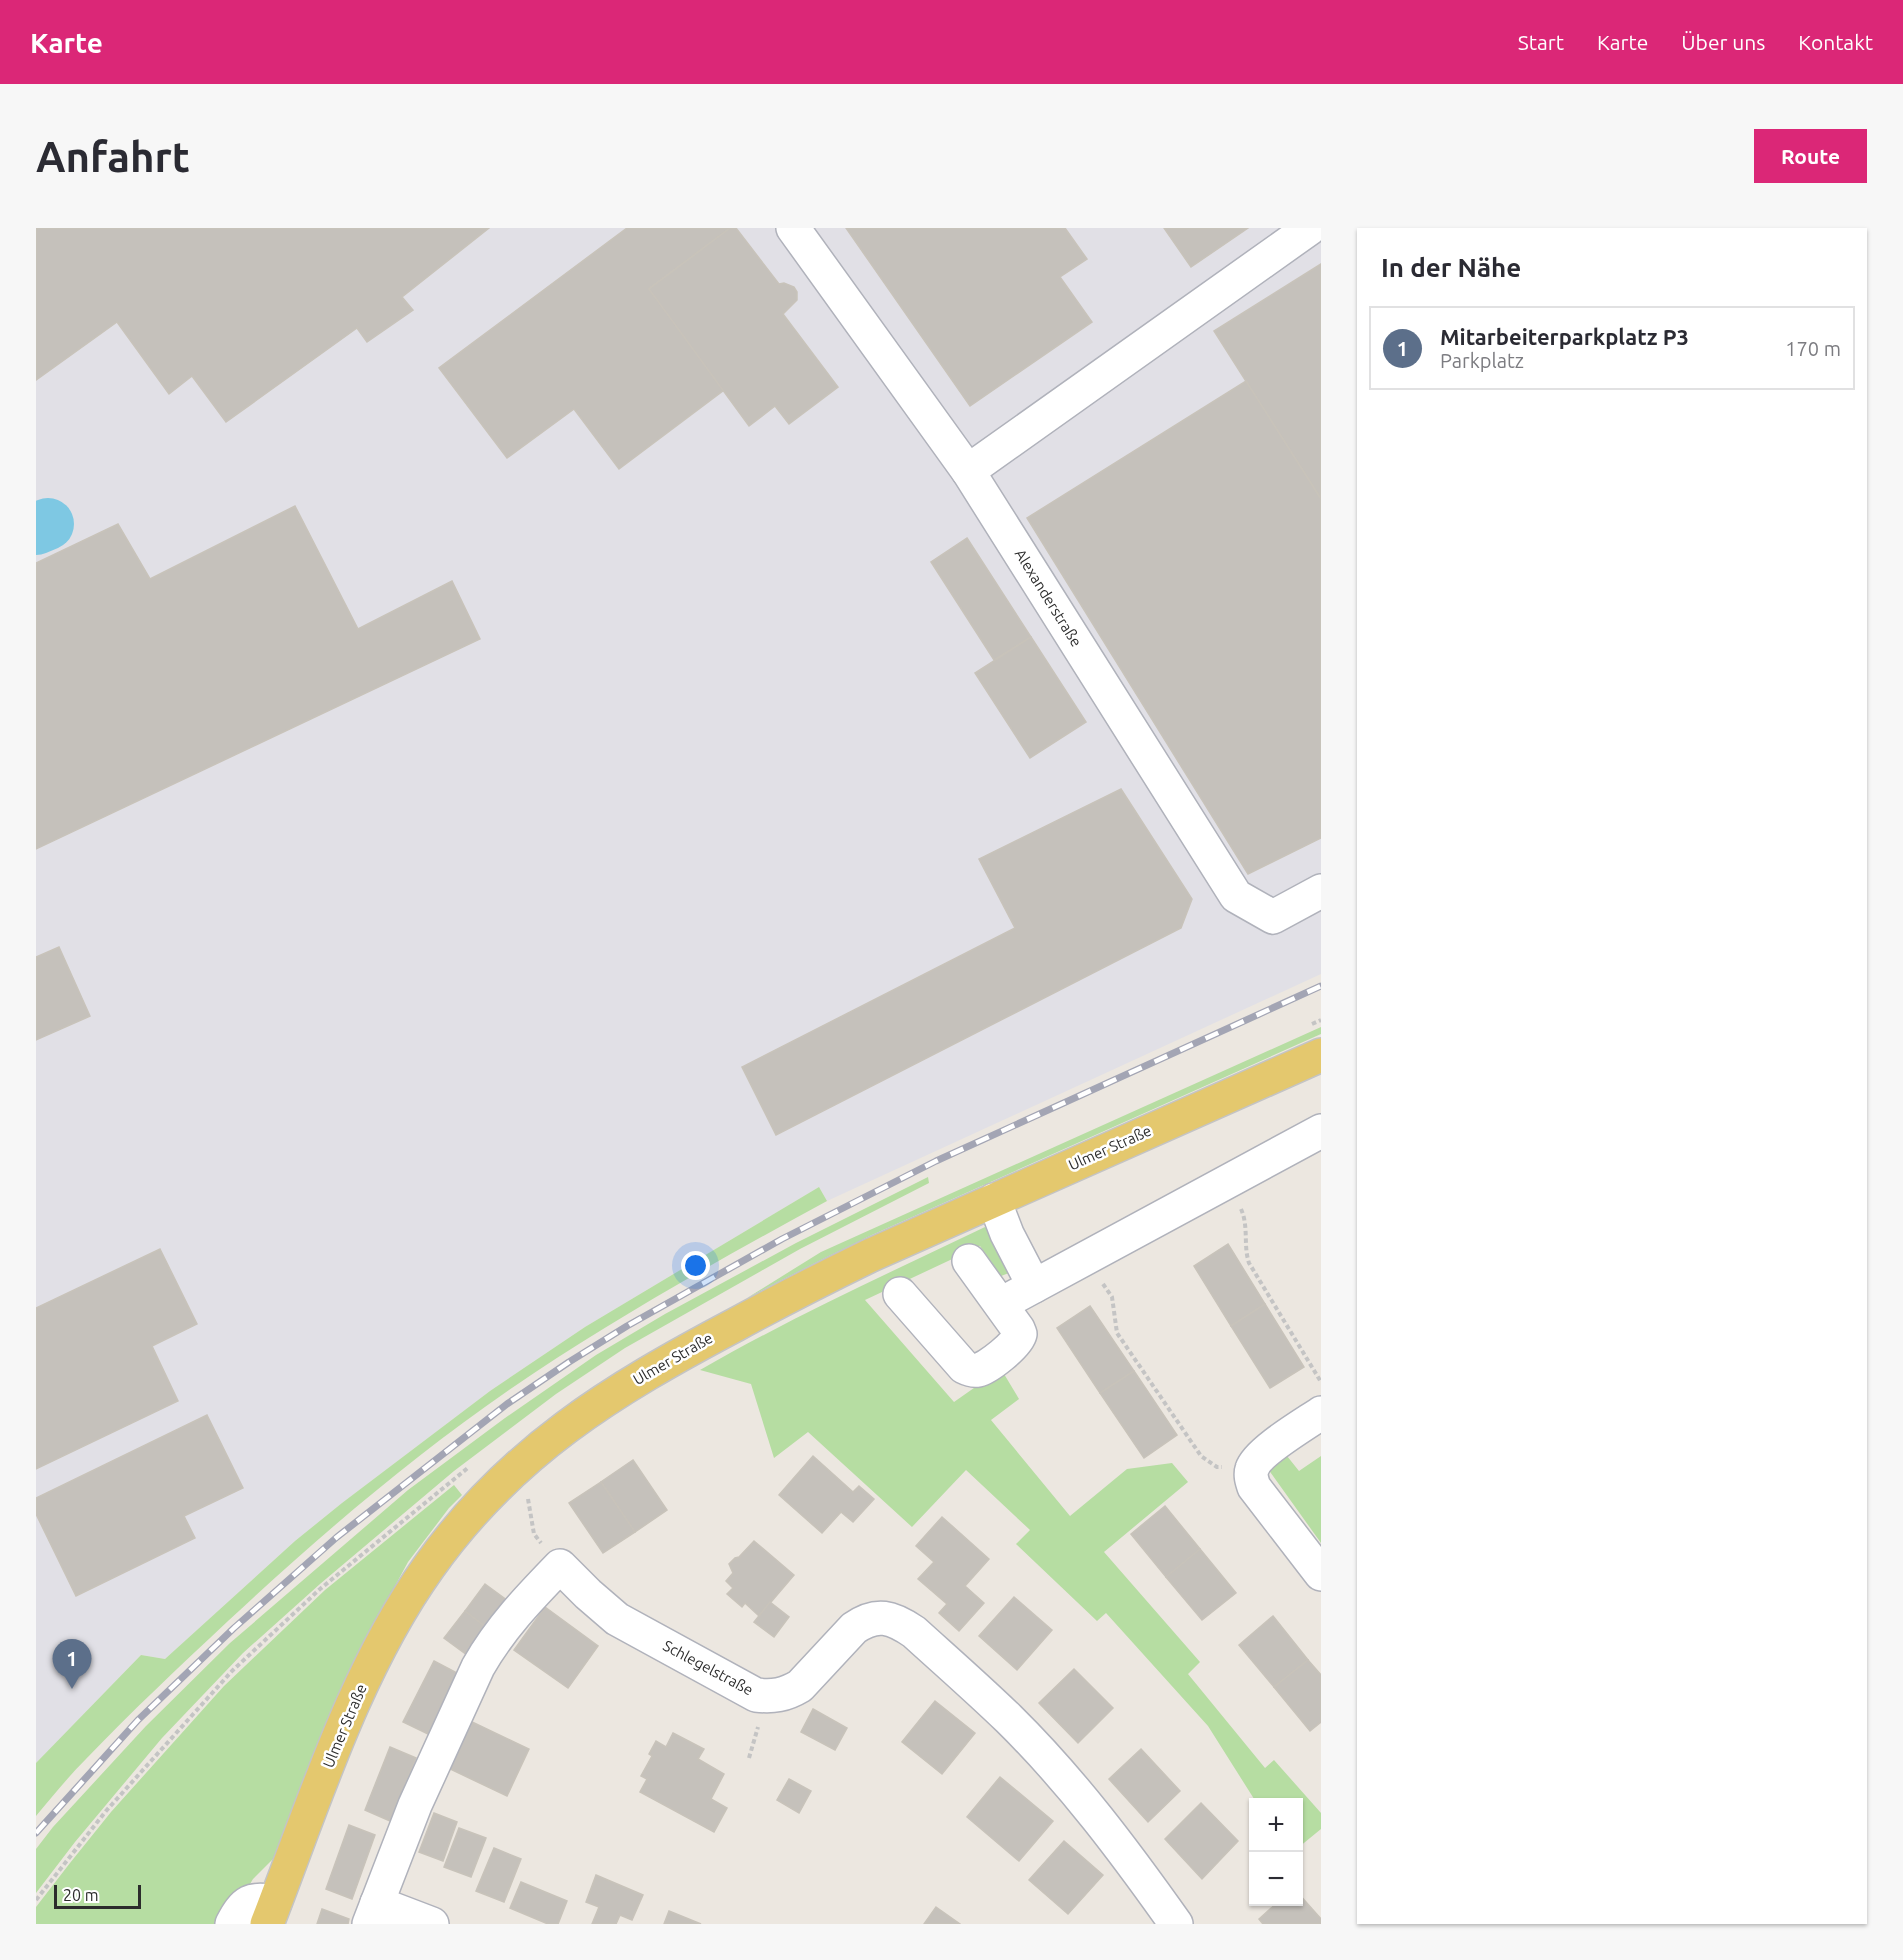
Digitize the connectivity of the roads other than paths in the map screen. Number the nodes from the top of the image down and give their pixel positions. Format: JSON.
{"nodes":[{"id":1,"x":793,"y":228,"type":"edge"},
{"id":2,"x":1310,"y":228,"type":"edge"},
{"id":3,"x":968,"y":471,"type":"junction"},
{"id":4,"x":1321,"y":891,"type":"edge"},
{"id":5,"x":1321,"y":1055,"type":"edge"},
{"id":6,"x":1321,"y":1131,"type":"edge"},
{"id":7,"x":994,"y":1200,"type":"junction"},
{"id":8,"x":969,"y":1261,"type":"dead end"},
{"id":9,"x":1034,"y":1286,"type":"junction"},
{"id":10,"x":900,"y":1294,"type":"dead end"},
{"id":11,"x":1001,"y":1304,"type":"junction"},
{"id":12,"x":1321,"y":1413,"type":"edge"},
{"id":13,"x":1321,"y":1574,"type":"edge"},
{"id":14,"x":271,"y":1913,"type":"edge"},
{"id":15,"x":373,"y":1913,"type":"edge"},
{"id":16,"x":232,"y":1924,"type":"edge"},
{"id":17,"x":432,"y":1924,"type":"edge"},
{"id":18,"x":1176,"y":1924,"type":"edge"}],
"edges":[{"from":1,"to":3,"type":"street","name":"Alexanderstraße"},
{"from":2,"to":3,"type":"street"},
{"from":3,"to":4,"type":"street","name":"Alexanderstraße"},
{"from":5,"to":7,"type":"main road","name":"Ulmer Straße"},
{"from":6,"to":9,"type":"street"},
{"from":7,"to":9,"type":"street"},
{"from":7,"to":14,"type":"main road","name":"Ulmer Straße"},
{"from":8,"to":11,"type":"street"},
{"from":9,"to":11,"type":"street"},
{"from":10,"to":11,"type":"street"},
{"from":12,"to":13,"type":"street"},
{"from":14,"to":16,"type":"street"},
{"from":15,"to":17,"type":"street","name":"Schlegelstraße"},
{"from":15,"to":18,"type":"street","name":"Schlegelstraße"}]}
